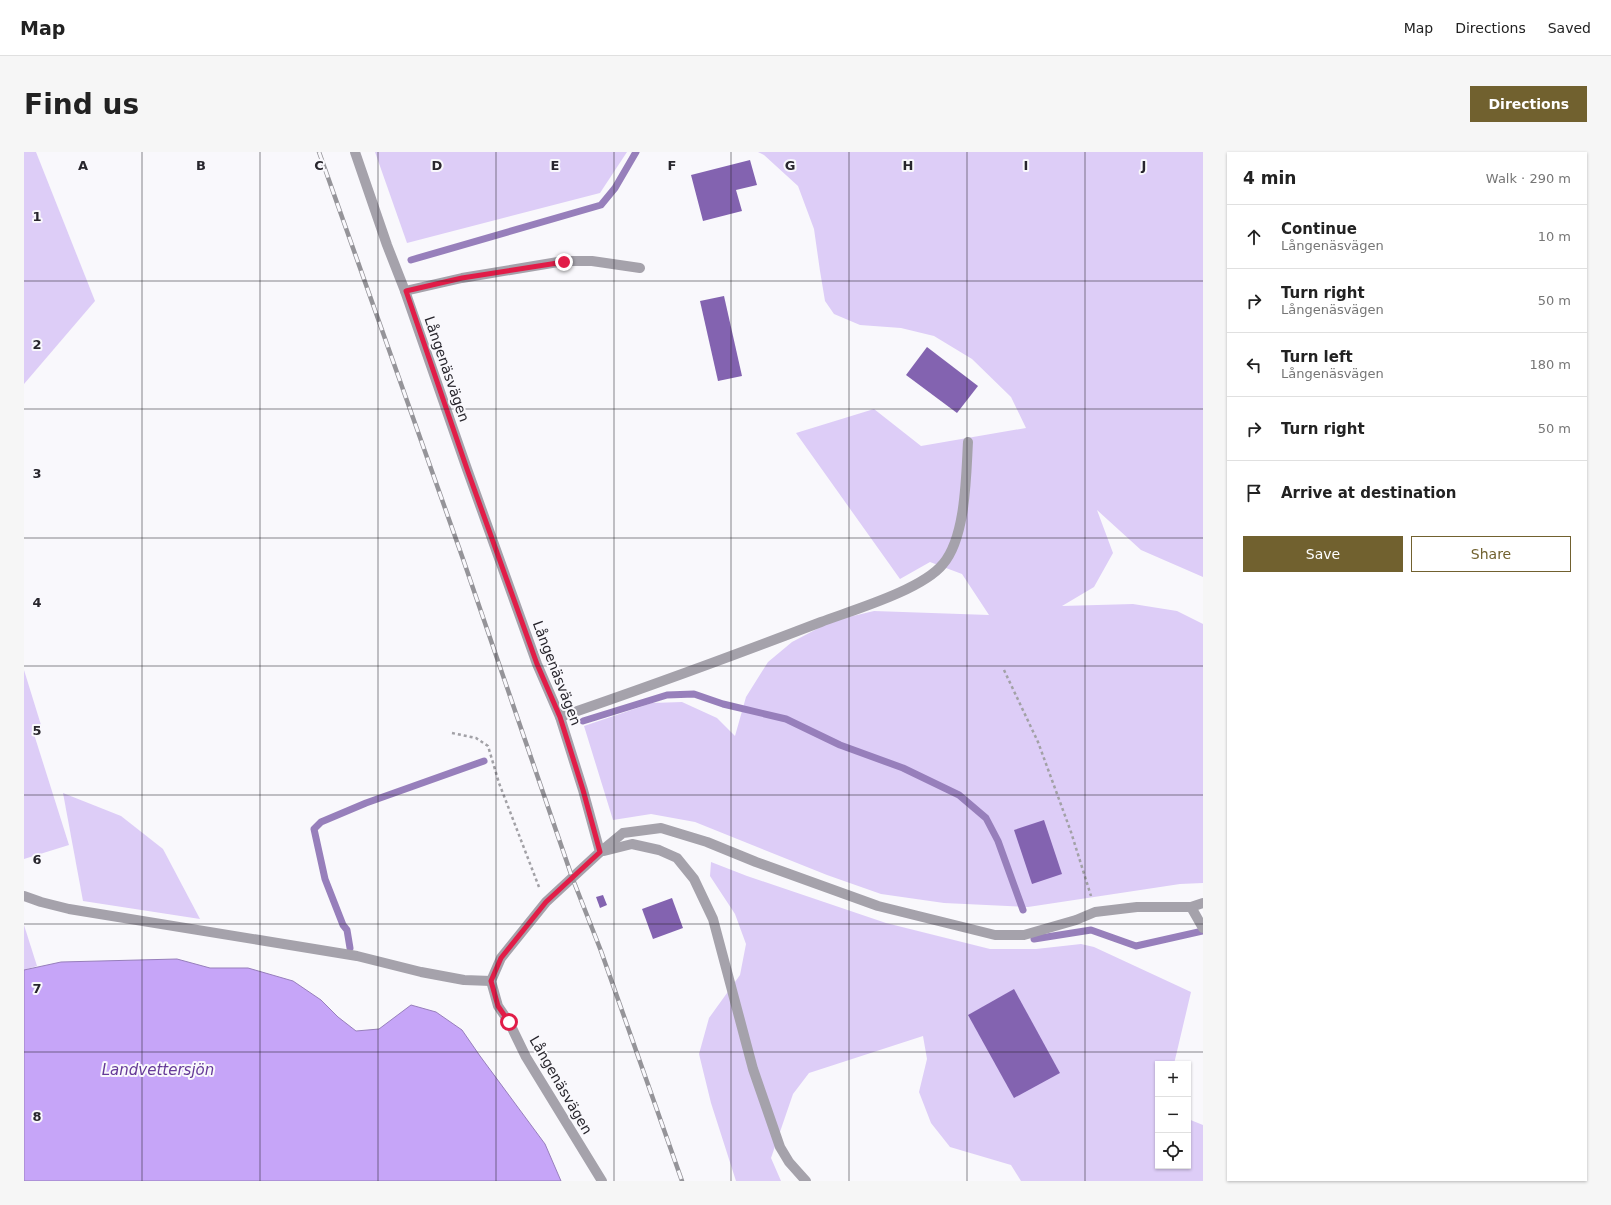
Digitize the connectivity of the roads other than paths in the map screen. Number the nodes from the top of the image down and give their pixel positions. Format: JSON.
{"nodes":[{"id":1,"x":355,"y":152,"type":"edge"},
{"id":2,"x":640,"y":268,"type":"dead end"},
{"id":3,"x":406,"y":291,"type":"junction"},
{"id":4,"x":968,"y":442,"type":"dead end"},
{"id":5,"x":560,"y":717,"type":"junction"},
{"id":6,"x":600,"y":852,"type":"junction"},
{"id":7,"x":24,"y":896,"type":"edge"},
{"id":8,"x":1203,"y":903,"type":"edge"},
{"id":9,"x":1191,"y":907,"type":"junction"},
{"id":10,"x":1202,"y":927,"type":"edge"},
{"id":11,"x":491,"y":981,"type":"junction"},
{"id":12,"x":602,"y":1181,"type":"edge"},
{"id":13,"x":806,"y":1181,"type":"edge"}],
"edges":[{"from":1,"to":3,"type":"street","name":"Långenäsvägen"},
{"from":2,"to":3,"type":"street"},
{"from":3,"to":5,"type":"street","name":"Långenäsvägen"},
{"from":4,"to":5,"type":"street"},
{"from":5,"to":6,"type":"street","name":"Långenäsvägen"},
{"from":6,"to":9,"type":"street"},
{"from":6,"to":11,"type":"street"},
{"from":6,"to":13,"type":"street"},
{"from":7,"to":11,"type":"street"},
{"from":8,"to":9,"type":"street"},
{"from":9,"to":10,"type":"street"},
{"from":11,"to":12,"type":"street","name":"Långenäsvägen"}]}
